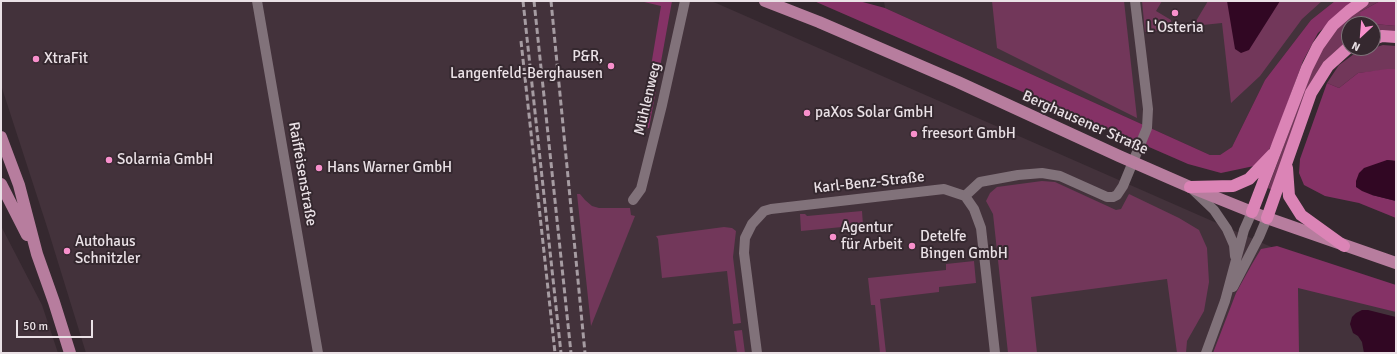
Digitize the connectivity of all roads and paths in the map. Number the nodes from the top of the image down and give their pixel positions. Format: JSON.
{"nodes":[{"id":1,"x":257,"y":1,"type":"edge"},
{"id":2,"x":685,"y":1,"type":"edge"},
{"id":3,"x":765,"y":1,"type":"edge"},
{"id":4,"x":1135,"y":1,"type":"edge"},
{"id":5,"x":1363,"y":1,"type":"edge"},
{"id":6,"x":1381,"y":36,"type":"edge"},
{"id":7,"x":1396,"y":37,"type":"edge"},
{"id":8,"x":1341,"y":54,"type":"edge"},
{"id":9,"x":1,"y":138,"type":"edge"},
{"id":10,"x":1276,"y":150,"type":"junction"},
{"id":11,"x":1286,"y":163,"type":"junction"},
{"id":12,"x":1,"y":184,"type":"edge"},
{"id":13,"x":1190,"y":187,"type":"junction"},
{"id":14,"x":965,"y":196,"type":"junction"},
{"id":15,"x":633,"y":200,"type":"dead end"},
{"id":16,"x":1252,"y":212,"type":"junction"},
{"id":17,"x":1267,"y":218,"type":"junction"},
{"id":18,"x":1344,"y":246,"type":"junction"},
{"id":19,"x":37,"y":254,"type":"junction"},
{"id":20,"x":1235,"y":260,"type":"junction"},
{"id":21,"x":1396,"y":263,"type":"edge"},
{"id":22,"x":1225,"y":301,"type":"junction"},
{"id":23,"x":70,"y":353,"type":"edge"},
{"id":24,"x":318,"y":353,"type":"edge"},
{"id":25,"x":757,"y":353,"type":"edge"},
{"id":26,"x":995,"y":353,"type":"edge"},
{"id":27,"x":1206,"y":353,"type":"edge"}],
"edges":[{"from":1,"to":24,"type":"street","name":"Raiffeisenstraße"},
{"from":2,"to":15,"type":"street","name":"Mühlenweg"},
{"from":3,"to":13,"type":"main road","name":"Berghausener Straße"},
{"from":4,"to":14,"type":"street"},
{"from":5,"to":10,"type":"highway"},
{"from":6,"to":7,"type":"highway"},
{"from":8,"to":11,"type":"highway"},
{"from":9,"to":19,"type":"main road"},
{"from":10,"to":13,"type":"highway"},
{"from":10,"to":16,"type":"highway"},
{"from":11,"to":17,"type":"highway"},
{"from":11,"to":18,"type":"highway"},
{"from":12,"to":19,"type":"main road"},
{"from":13,"to":16,"type":"main road","name":"Berghausener Straße"},
{"from":13,"to":20,"type":"street"},
{"from":14,"to":25,"type":"street","name":"Karl-Benz-Straße"},
{"from":14,"to":26,"type":"street"},
{"from":16,"to":17,"type":"main road","name":"Berghausener Straße"},
{"from":16,"to":20,"type":"street"},
{"from":17,"to":18,"type":"main road","name":"Berghausener Straße"},
{"from":17,"to":22,"type":"street"},
{"from":18,"to":21,"type":"main road","name":"Berghausener Straße"},
{"from":19,"to":23,"type":"main road"},
{"from":20,"to":22,"type":"street"},
{"from":22,"to":27,"type":"street"}]}
